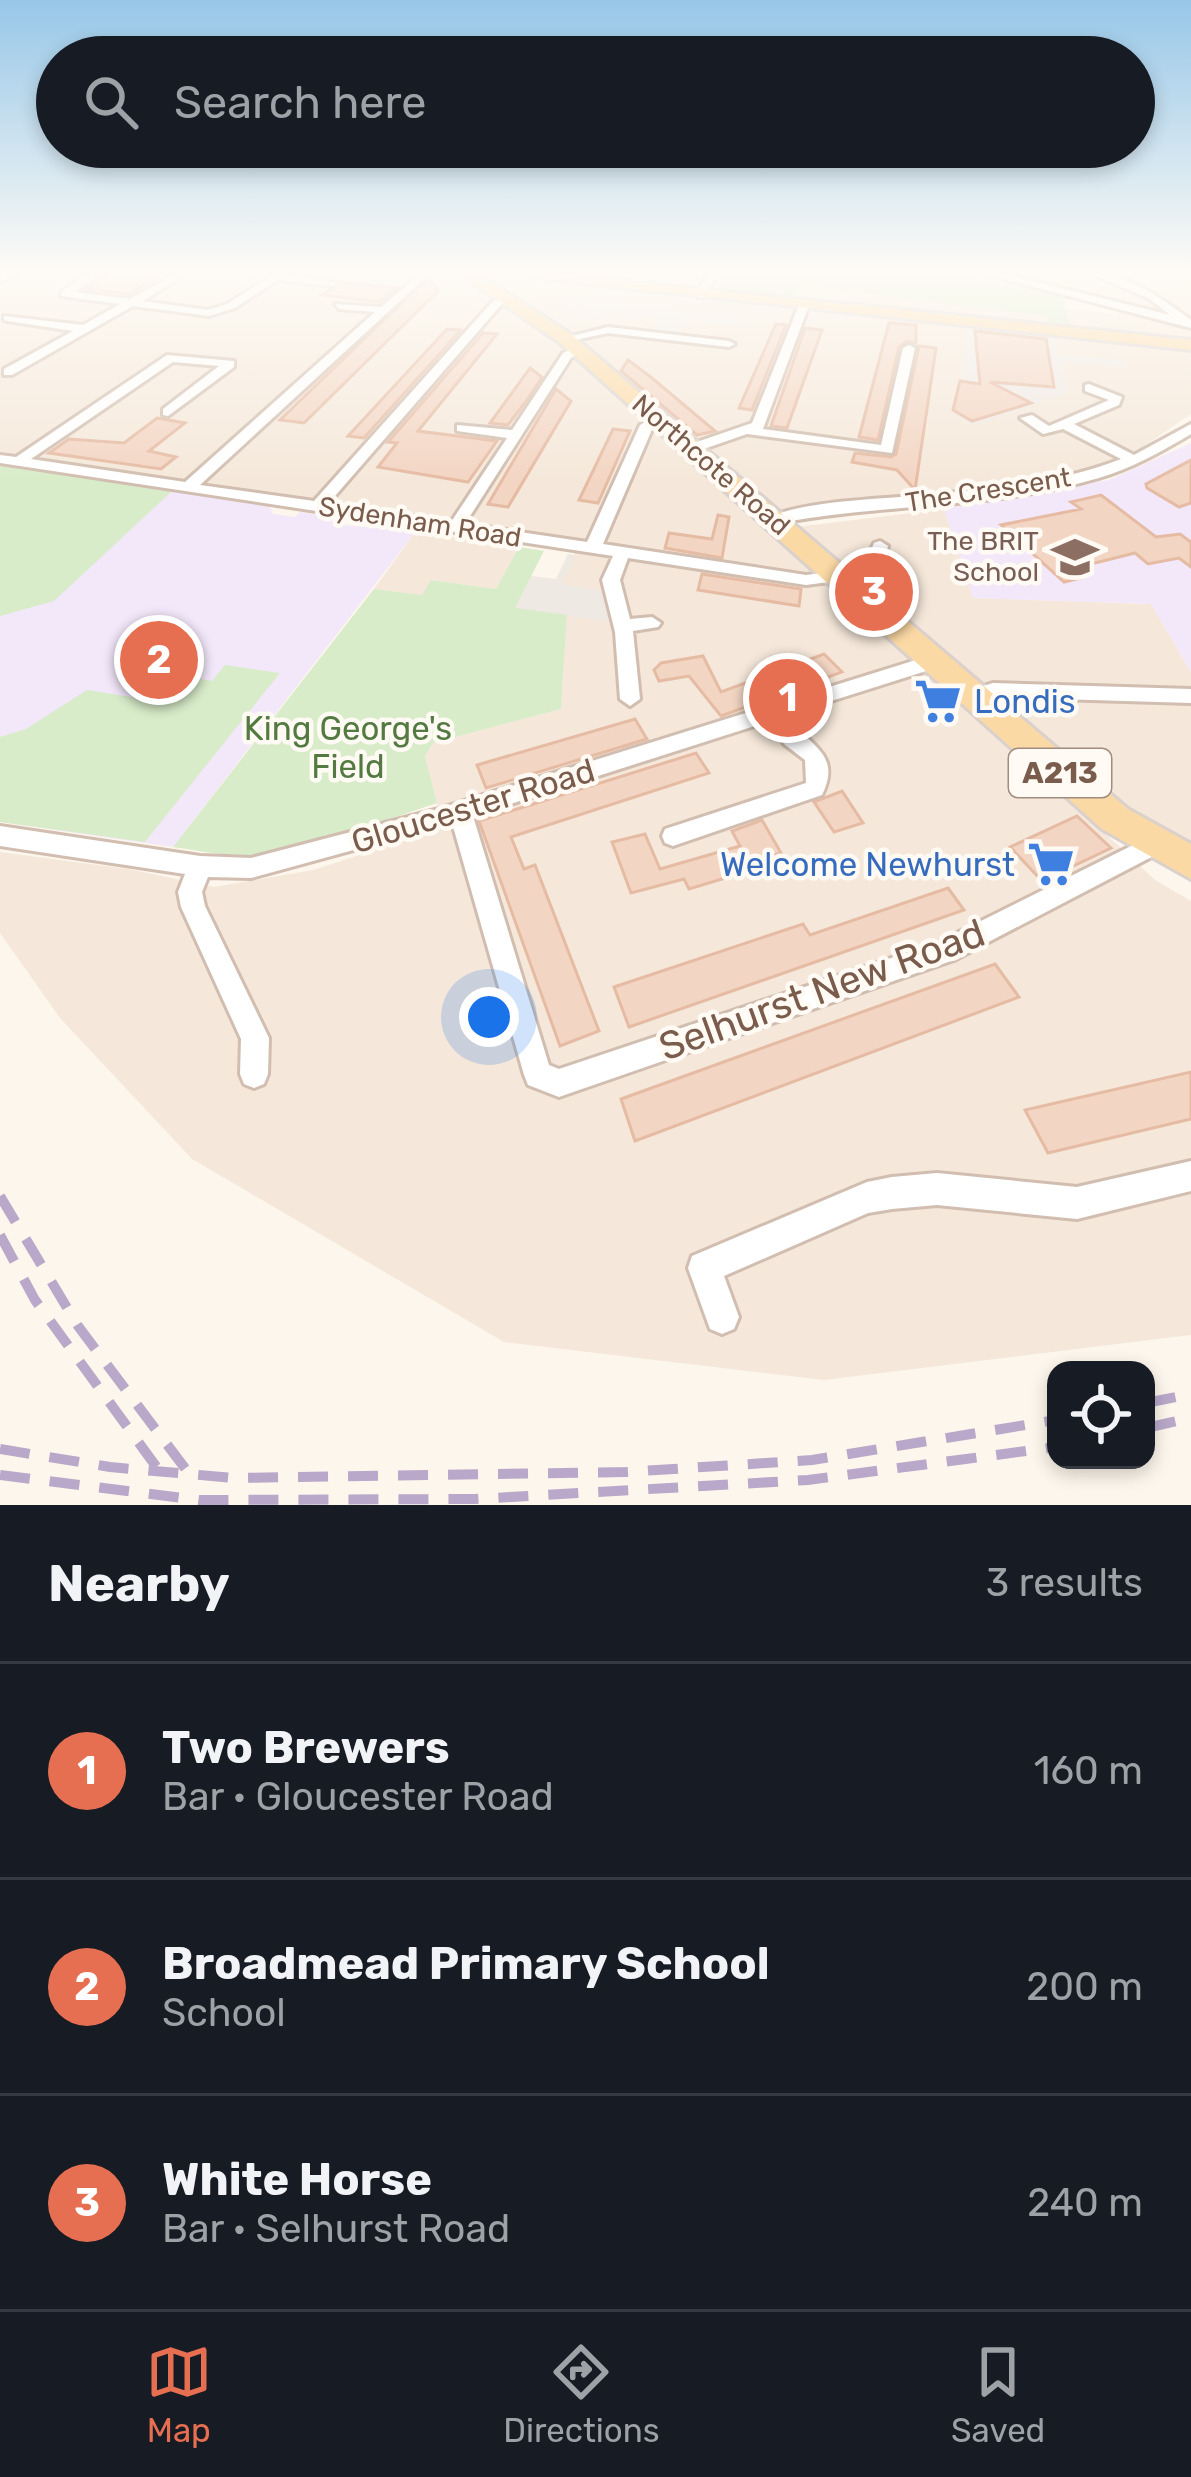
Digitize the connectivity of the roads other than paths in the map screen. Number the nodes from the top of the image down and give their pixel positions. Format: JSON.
{"nodes":[{"id":1,"x":61,"y":342,"type":"edge"},
{"id":2,"x":348,"y":342,"type":"edge"},
{"id":3,"x":462,"y":342,"type":"edge"},
{"id":4,"x":569,"y":342,"type":"edge"},
{"id":5,"x":577,"y":342,"type":"edge"},
{"id":6,"x":714,"y":342,"type":"edge"},
{"id":7,"x":790,"y":342,"type":"edge"},
{"id":8,"x":572,"y":344,"type":"junction"},
{"id":9,"x":729,"y":344,"type":"dead end"},
{"id":10,"x":909,"y":348,"type":"dead end"},
{"id":11,"x":8,"y":372,"type":"dead end"},
{"id":12,"x":1089,"y":388,"type":"dead end"},
{"id":13,"x":196,"y":410,"type":"dead end"},
{"id":14,"x":658,"y":418,"type":"junction"},
{"id":15,"x":1028,"y":418,"type":"dead end"},
{"id":16,"x":1067,"y":426,"type":"junction"},
{"id":17,"x":462,"y":428,"type":"dead end"},
{"id":18,"x":1191,"y":428,"type":"edge"},
{"id":19,"x":751,"y":431,"type":"junction"},
{"id":20,"x":516,"y":435,"type":"junction"},
{"id":21,"x":693,"y":448,"type":"junction"},
{"id":22,"x":9,"y":460,"type":"edge"},
{"id":23,"x":1133,"y":460,"type":"junction"},
{"id":24,"x":189,"y":487,"type":"junction"},
{"id":25,"x":318,"y":506,"type":"junction"},
{"id":26,"x":775,"y":519,"type":"junction"},
{"id":27,"x":455,"y":527,"type":"junction"},
{"id":28,"x":880,"y":546,"type":"dead end"},
{"id":29,"x":593,"y":548,"type":"junction"},
{"id":30,"x":622,"y":554,"type":"junction"},
{"id":31,"x":838,"y":575,"type":"junction"},
{"id":32,"x":652,"y":623,"type":"dead end"},
{"id":33,"x":623,"y":626,"type":"junction"},
{"id":34,"x":934,"y":661,"type":"junction"},
{"id":35,"x":974,"y":696,"type":"junction"},
{"id":36,"x":1191,"y":696,"type":"edge"},
{"id":37,"x":630,"y":699,"type":"dead end"},
{"id":38,"x":775,"y":713,"type":"junction"},
{"id":39,"x":460,"y":811,"type":"junction"},
{"id":40,"x":0,"y":836,"type":"edge"},
{"id":41,"x":673,"y":836,"type":"dead end"},
{"id":42,"x":1153,"y":844,"type":"junction"},
{"id":43,"x":1191,"y":863,"type":"edge"},
{"id":44,"x":200,"y":866,"type":"junction"},
{"id":45,"x":254,"y":1074,"type":"dead end"},
{"id":46,"x":1191,"y":1176,"type":"edge"},
{"id":47,"x":722,"y":1317,"type":"dead end"}],
"edges":[{"from":1,"to":11,"type":"street"},
{"from":2,"to":24,"type":"street"},
{"from":3,"to":25,"type":"street"},
{"from":4,"to":8,"type":"main road","name":"Northcote Road","number":"A213"},
{"from":5,"to":8,"type":"street"},
{"from":6,"to":9,"type":"street"},
{"from":7,"to":19,"type":"street"},
{"from":8,"to":14,"type":"main road","name":"Northcote Road","number":"A213"},
{"from":8,"to":20,"type":"street"},
{"from":10,"to":19,"type":"street"},
{"from":12,"to":16,"type":"street"},
{"from":13,"to":22,"type":"street"},
{"from":14,"to":21,"type":"main road","name":"Northcote Road","number":"A213"},
{"from":14,"to":29,"type":"street"},
{"from":15,"to":16,"type":"street"},
{"from":16,"to":23,"type":"street"},
{"from":17,"to":20,"type":"street"},
{"from":18,"to":23,"type":"street","name":"The Crescent"},
{"from":19,"to":21,"type":"street"},
{"from":20,"to":27,"type":"street"},
{"from":21,"to":26,"type":"main road","name":"Northcote Road","number":"A213"},
{"from":22,"to":24,"type":"street","name":"Sydenham Road"},
{"from":23,"to":26,"type":"street","name":"The Crescent"},
{"from":24,"to":25,"type":"street","name":"Sydenham Road"},
{"from":25,"to":27,"type":"street","name":"Sydenham Road"},
{"from":26,"to":31,"type":"main road","name":"Northcote Road","number":"A213"},
{"from":27,"to":29,"type":"street","name":"Sydenham Road"},
{"from":28,"to":31,"type":"street"},
{"from":29,"to":30,"type":"street","name":"Sydenham Road"},
{"from":30,"to":31,"type":"street","name":"Sydenham Road"},
{"from":30,"to":33,"type":"street"},
{"from":31,"to":34,"type":"main road","number":"A213"},
{"from":32,"to":33,"type":"street"},
{"from":33,"to":37,"type":"street"},
{"from":34,"to":35,"type":"main road","number":"A213"},
{"from":34,"to":38,"type":"street","name":"Gloucester Road"},
{"from":35,"to":36,"type":"street"},
{"from":35,"to":42,"type":"main road","number":"A213"},
{"from":38,"to":39,"type":"street","name":"Gloucester Road"},
{"from":38,"to":41,"type":"street"},
{"from":39,"to":42,"type":"street","name":"Selhurst New Road"},
{"from":39,"to":44,"type":"street","name":"Gloucester Road"},
{"from":40,"to":44,"type":"street","name":"Gloucester Road"},
{"from":42,"to":43,"type":"main road","number":"A213"},
{"from":44,"to":45,"type":"street"},
{"from":46,"to":47,"type":"street"}]}
